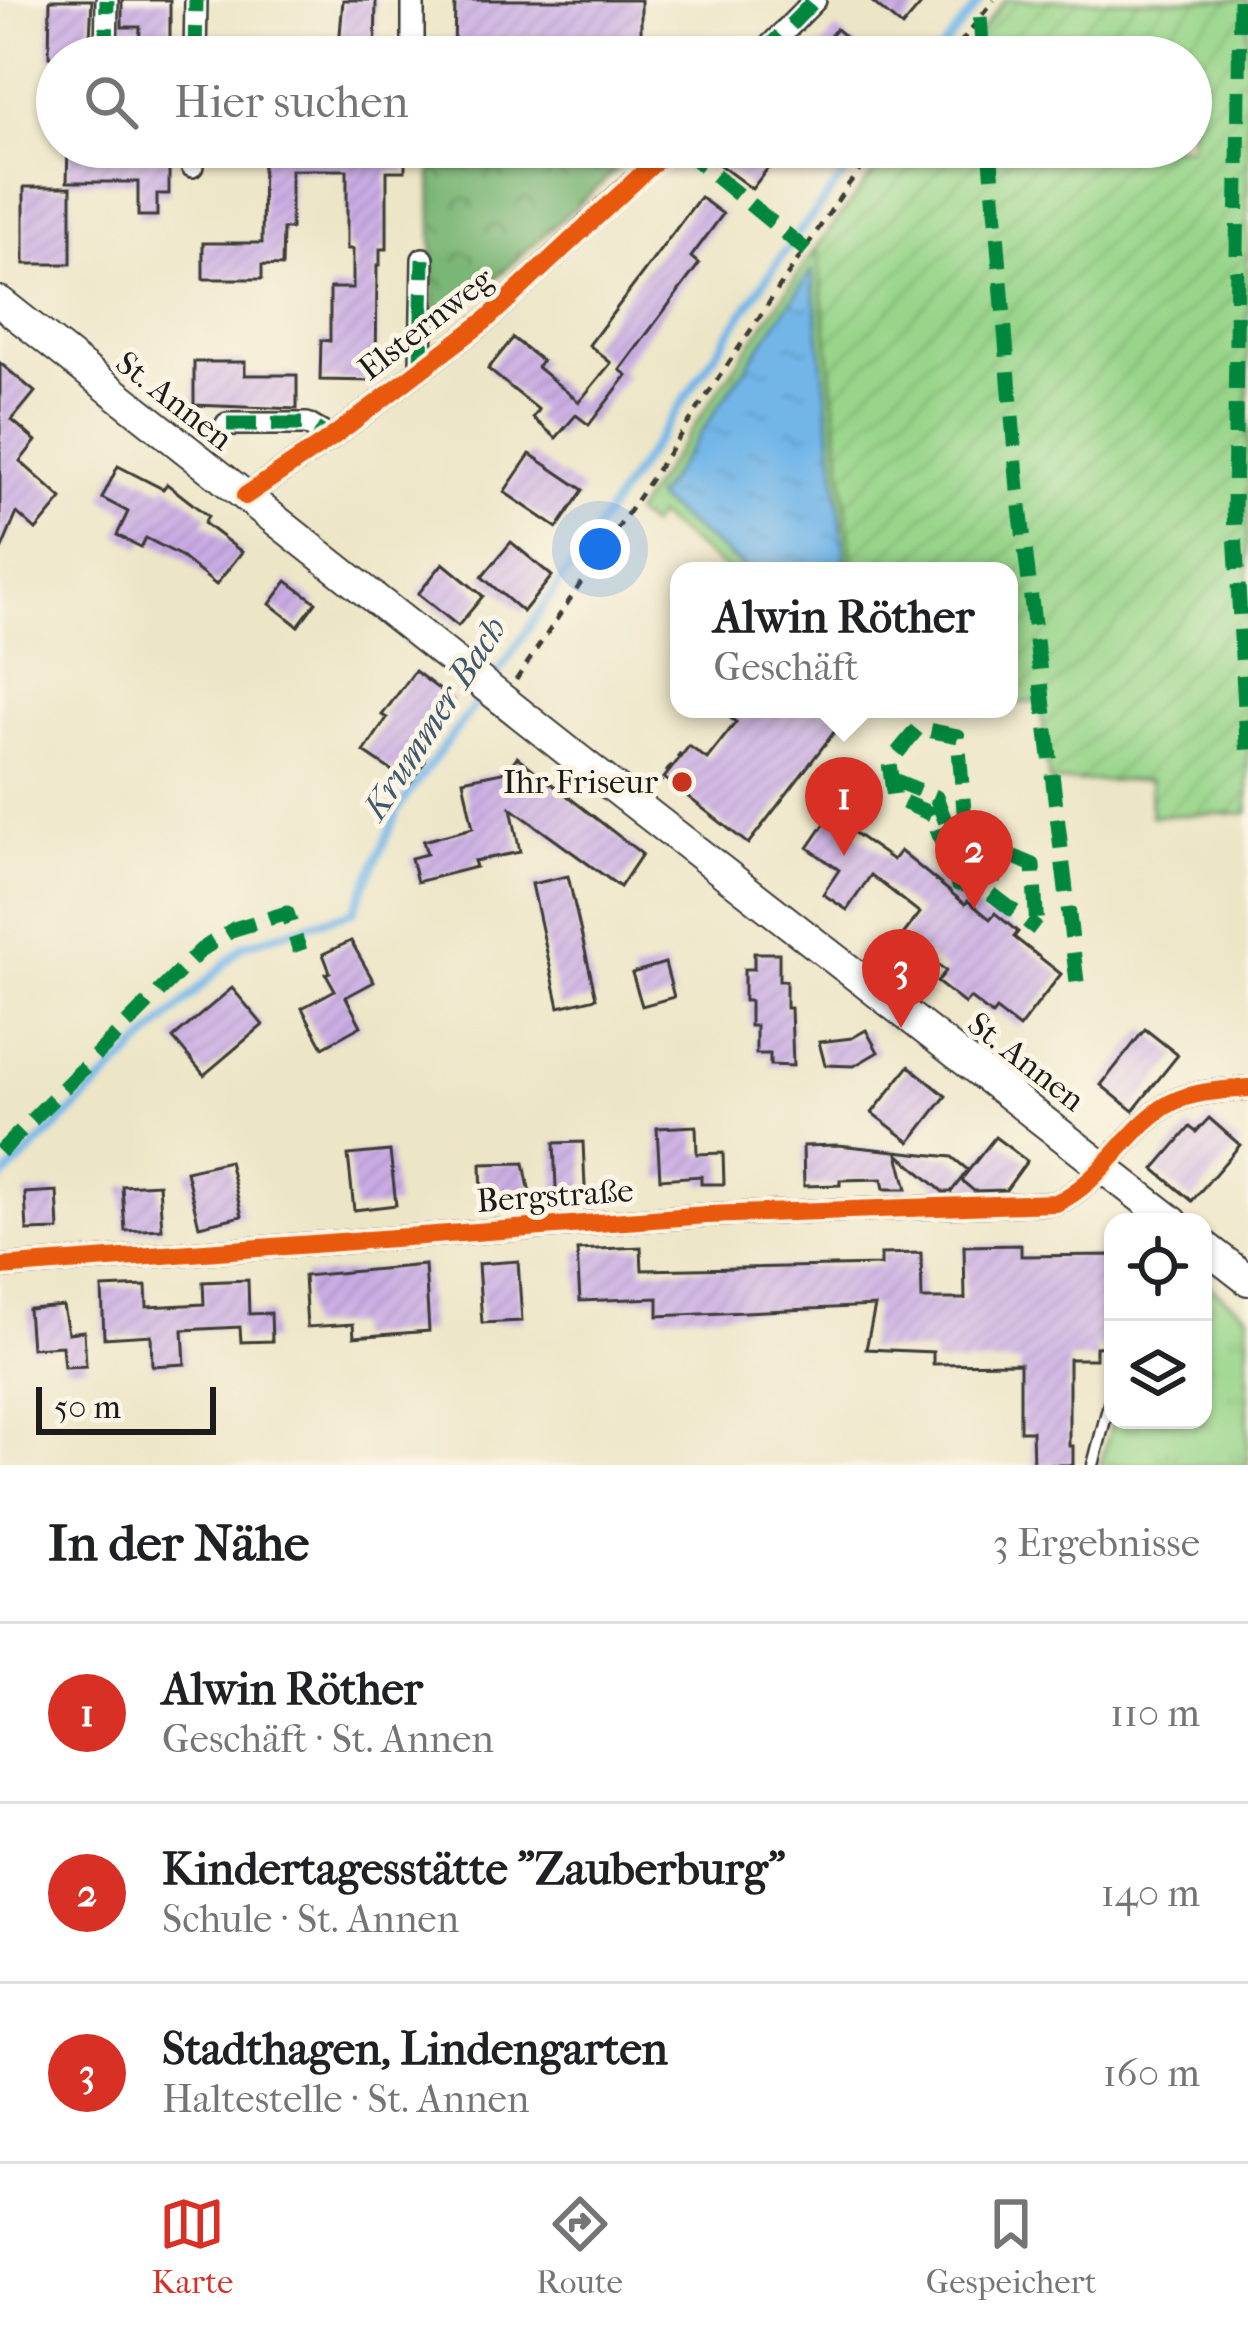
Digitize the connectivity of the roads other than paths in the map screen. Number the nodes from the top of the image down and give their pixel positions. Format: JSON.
{"nodes":[{"id":1,"x":107,"y":0,"type":"edge"},
{"id":2,"x":196,"y":0,"type":"edge"},
{"id":3,"x":413,"y":0,"type":"edge"},
{"id":4,"x":815,"y":0,"type":"edge"},
{"id":5,"x":106,"y":36,"type":"edge"},
{"id":6,"x":195,"y":36,"type":"edge"},
{"id":7,"x":412,"y":36,"type":"edge"},
{"id":8,"x":780,"y":36,"type":"edge"},
{"id":9,"x":632,"y":183,"type":"dead end"},
{"id":10,"x":423,"y":259,"type":"dead end"},
{"id":11,"x":0,"y":302,"type":"edge"},
{"id":12,"x":421,"y":367,"type":"junction"},
{"id":13,"x":227,"y":424,"type":"dead end"},
{"id":14,"x":331,"y":438,"type":"junction"},
{"id":15,"x":245,"y":496,"type":"junction"},
{"id":16,"x":1248,"y":1088,"type":"edge"},
{"id":17,"x":1103,"y":1168,"type":"junction"},
{"id":18,"x":1157,"y":1213,"type":"edge"},
{"id":19,"x":1212,"y":1252,"type":"edge"},
{"id":20,"x":0,"y":1267,"type":"edge"},
{"id":21,"x":1248,"y":1280,"type":"edge"},
{"id":22,"x":1104,"y":1423,"type":"edge"},
{"id":23,"x":1093,"y":1465,"type":"edge"}],
"edges":[{"from":1,"to":5,"type":"street"},
{"from":2,"to":6,"type":"street"},
{"from":3,"to":7,"type":"street"},
{"from":4,"to":8,"type":"street"},
{"from":9,"to":12,"type":"street","name":"Elsternweg"},
{"from":10,"to":12,"type":"street"},
{"from":11,"to":15,"type":"main road","name":"St. Annen"},
{"from":12,"to":14,"type":"street","name":"Elsternweg"},
{"from":13,"to":14,"type":"street"},
{"from":14,"to":15,"type":"street","name":"Elsternweg"},
{"from":15,"to":17,"type":"main road","name":"St. Annen"},
{"from":16,"to":17,"type":"street","name":"Bergstraße"},
{"from":17,"to":18,"type":"main road","name":"St. Annen"},
{"from":17,"to":20,"type":"street","name":"Bergstraße"},
{"from":19,"to":21,"type":"main road"},
{"from":22,"to":23,"type":"lane"}]}
